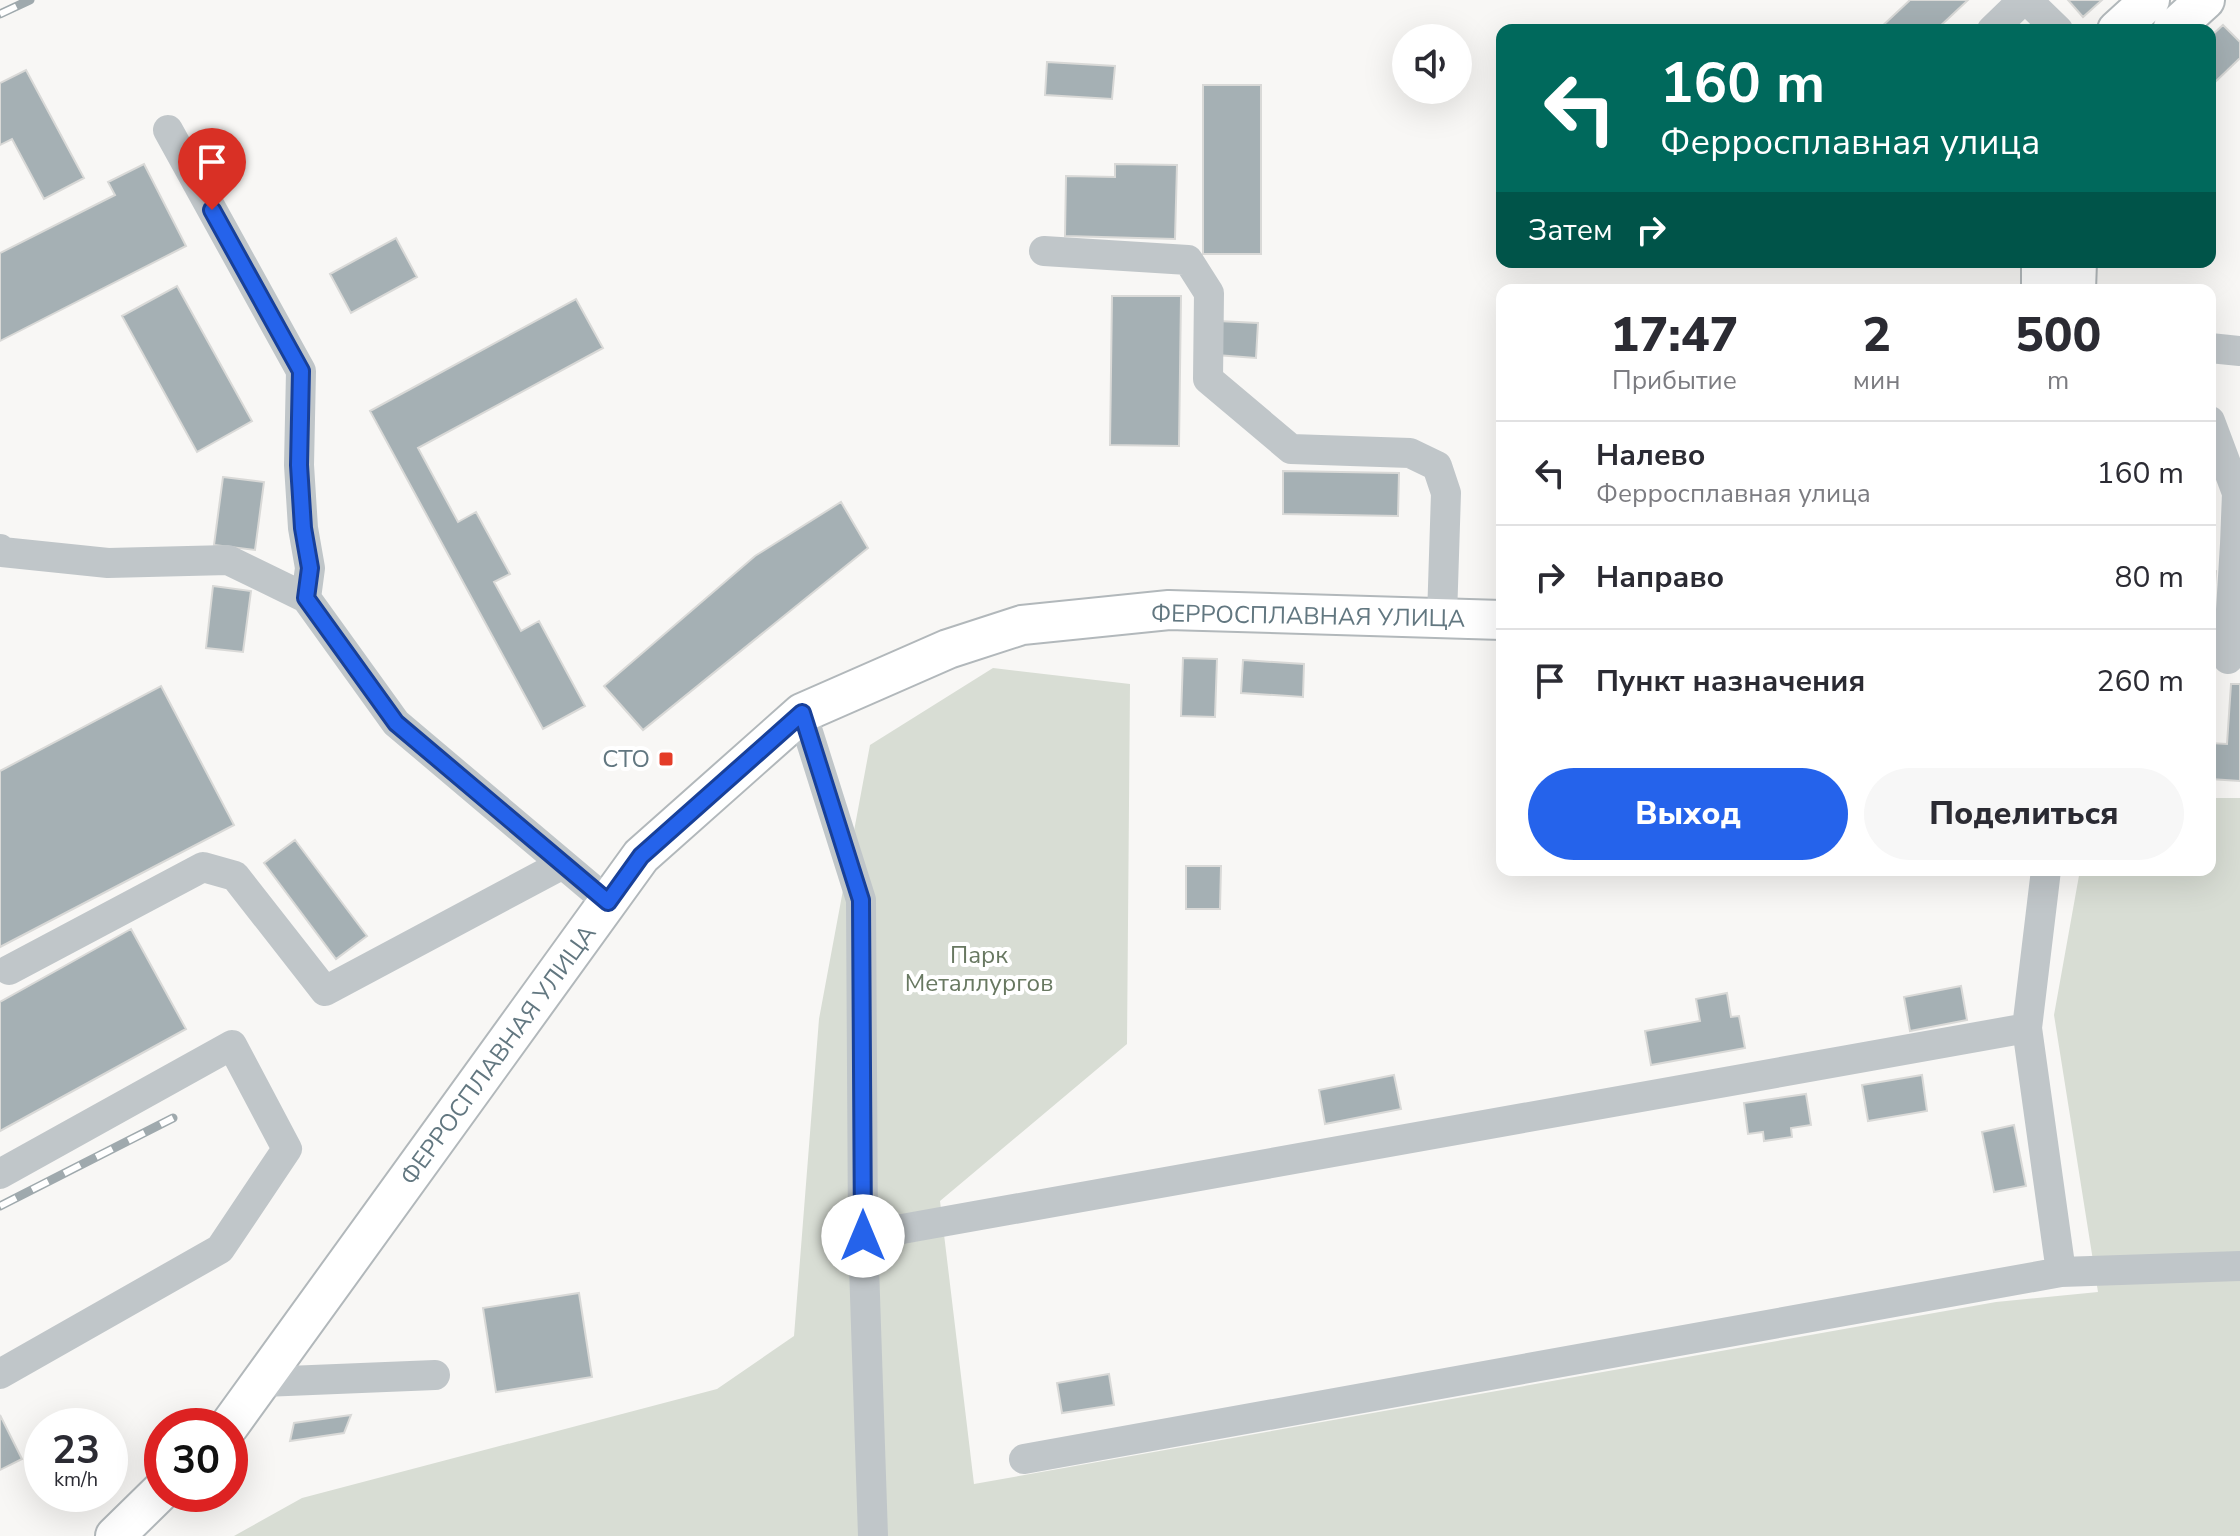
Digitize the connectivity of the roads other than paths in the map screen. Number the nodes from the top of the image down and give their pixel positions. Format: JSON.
{"nodes":[{"id":1,"x":2025,"y":0,"type":"edge"},
{"id":2,"x":2150,"y":0,"type":"edge"},
{"id":3,"x":2205,"y":0,"type":"edge"},
{"id":4,"x":1999,"y":24,"type":"edge"},
{"id":5,"x":2051,"y":24,"type":"edge"},
{"id":6,"x":2124,"y":24,"type":"edge"},
{"id":7,"x":2179,"y":24,"type":"edge"},
{"id":8,"x":168,"y":130,"type":"dead end"},
{"id":9,"x":1044,"y":251,"type":"dead end"},
{"id":10,"x":2216,"y":349,"type":"edge"},
{"id":11,"x":2240,"y":351,"type":"edge"},
{"id":12,"x":2216,"y":437,"type":"edge"},
{"id":13,"x":2237,"y":544,"type":"edge"},
{"id":14,"x":0,"y":549,"type":"edge"},
{"id":15,"x":306,"y":598,"type":"junction"},
{"id":16,"x":1442,"y":617,"type":"junction"},
{"id":17,"x":1496,"y":620,"type":"edge"},
{"id":18,"x":2226,"y":659,"type":"edge"},
{"id":19,"x":802,"y":713,"type":"junction"},
{"id":20,"x":563,"y":864,"type":"junction"},
{"id":21,"x":2045,"y":876,"type":"edge"},
{"id":22,"x":608,"y":902,"type":"junction"},
{"id":23,"x":9,"y":970,"type":"dead end"},
{"id":24,"x":2027,"y":1028,"type":"junction"},
{"id":25,"x":0,"y":1174,"type":"edge"},
{"id":26,"x":863,"y":1236,"type":"junction"},
{"id":27,"x":2240,"y":1266,"type":"edge"},
{"id":28,"x":2061,"y":1272,"type":"junction"},
{"id":29,"x":0,"y":1374,"type":"edge"},
{"id":30,"x":435,"y":1375,"type":"dead end"},
{"id":31,"x":263,"y":1382,"type":"junction"},
{"id":32,"x":243,"y":1408,"type":"edge"},
{"id":33,"x":1024,"y":1459,"type":"dead end"},
{"id":34,"x":144,"y":1508,"type":"edge"},
{"id":35,"x":115,"y":1536,"type":"edge"},
{"id":36,"x":873,"y":1536,"type":"edge"}],
"edges":[{"from":1,"to":4,"type":"street"},
{"from":1,"to":5,"type":"street"},
{"from":2,"to":6,"type":"main road"},
{"from":3,"to":7,"type":"main road"},
{"from":8,"to":15,"type":"street"},
{"from":9,"to":16,"type":"street"},
{"from":10,"to":11,"type":"street"},
{"from":12,"to":13,"type":"street"},
{"from":13,"to":18,"type":"street"},
{"from":14,"to":15,"type":"street"},
{"from":15,"to":20,"type":"street"},
{"from":16,"to":17,"type":"main road","name":"ФЕРРОСПЛАВНАЯ УЛИЦА"},
{"from":16,"to":19,"type":"main road","name":"ФЕРРОСПЛАВНАЯ УЛИЦА"},
{"from":19,"to":22,"type":"main road","name":"ФЕРРОСПЛАВНАЯ УЛИЦА"},
{"from":19,"to":26,"type":"street"},
{"from":20,"to":22,"type":"street"},
{"from":20,"to":23,"type":"street"},
{"from":21,"to":24,"type":"street"},
{"from":22,"to":31,"type":"main road","name":"ФЕРРОСПЛАВНАЯ УЛИЦА"},
{"from":24,"to":26,"type":"street"},
{"from":24,"to":28,"type":"street"},
{"from":25,"to":29,"type":"street"},
{"from":26,"to":36,"type":"street"},
{"from":27,"to":28,"type":"street"},
{"from":28,"to":33,"type":"street"},
{"from":30,"to":31,"type":"street"},
{"from":31,"to":32,"type":"main road","name":"ФЕРРОСПЛАВНАЯ УЛИЦА"},
{"from":34,"to":35,"type":"main road"}]}
